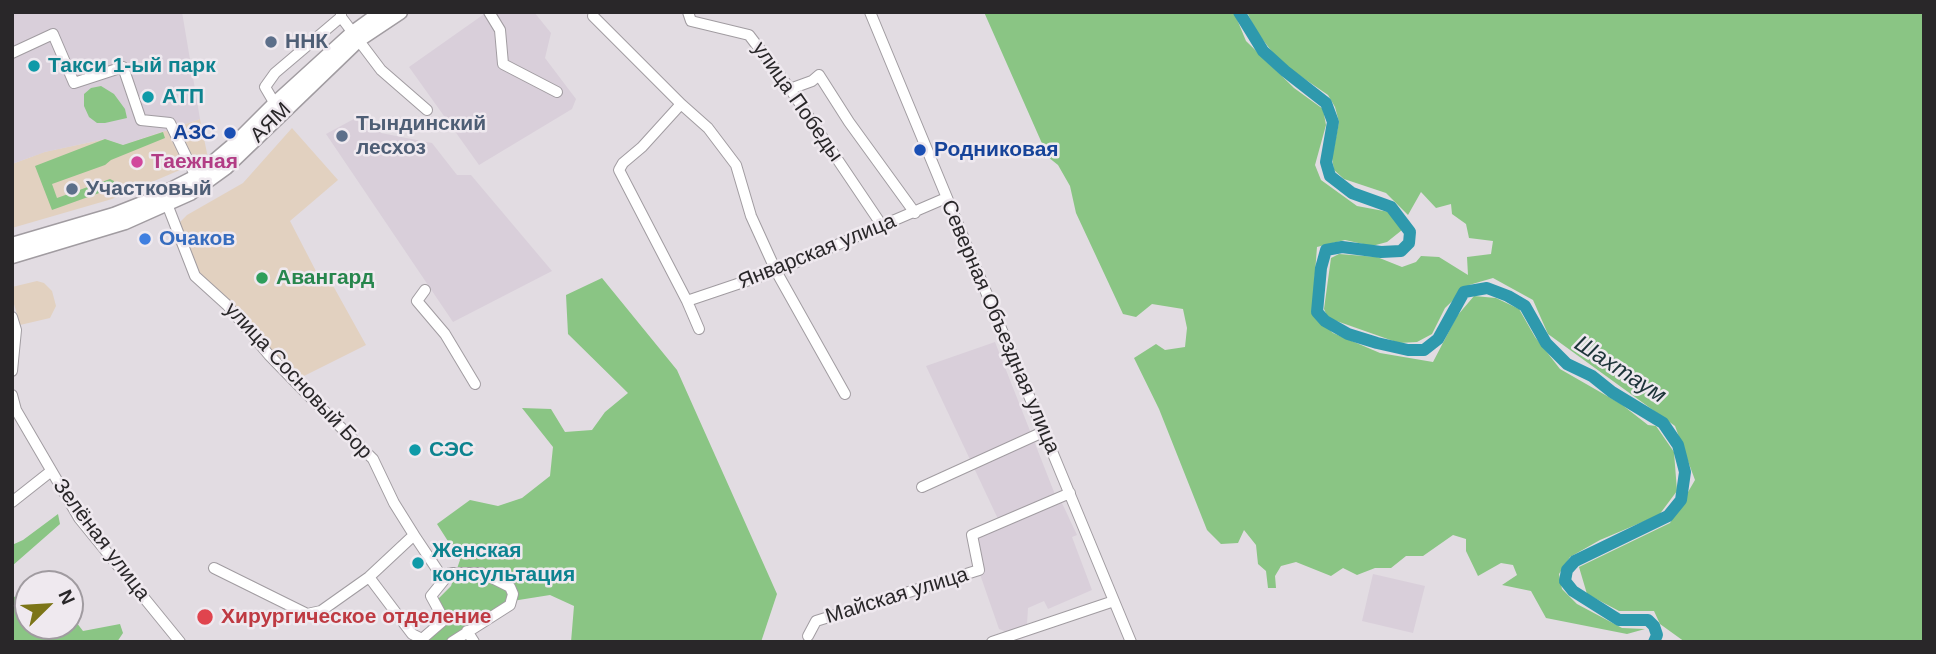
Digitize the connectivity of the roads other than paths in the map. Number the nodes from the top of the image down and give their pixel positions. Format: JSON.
{"nodes":[{"id":1,"x":382,"y":12,"type":"edge"},
{"id":2,"x":400,"y":12,"type":"edge"},
{"id":3,"x":489,"y":12,"type":"edge"},
{"id":4,"x":688,"y":12,"type":"edge"},
{"id":5,"x":870,"y":12,"type":"edge"},
{"id":6,"x":341,"y":15,"type":"edge"},
{"id":7,"x":593,"y":16,"type":"dead end"},
{"id":8,"x":356,"y":36,"type":"junction"},
{"id":9,"x":12,"y":53,"type":"edge"},
{"id":10,"x":790,"y":89,"type":"junction"},
{"id":11,"x":557,"y":92,"type":"dead end"},
{"id":12,"x":275,"y":104,"type":"junction"},
{"id":13,"x":681,"y":104,"type":"junction"},
{"id":14,"x":426,"y":110,"type":"dead end"},
{"id":15,"x":196,"y":177,"type":"junction"},
{"id":16,"x":946,"y":198,"type":"junction"},
{"id":17,"x":167,"y":204,"type":"junction"},
{"id":18,"x":915,"y":214,"type":"junction"},
{"id":19,"x":883,"y":227,"type":"junction"},
{"id":20,"x":12,"y":245,"type":"edge"},
{"id":21,"x":12,"y":256,"type":"edge"},
{"id":22,"x":776,"y":271,"type":"junction"},
{"id":23,"x":425,"y":290,"type":"dead end"},
{"id":24,"x":687,"y":301,"type":"junction"},
{"id":25,"x":12,"y":317,"type":"edge"},
{"id":26,"x":699,"y":329,"type":"dead end"},
{"id":27,"x":12,"y":371,"type":"edge"},
{"id":28,"x":475,"y":384,"type":"dead end"},
{"id":29,"x":845,"y":394,"type":"dead end"},
{"id":30,"x":12,"y":395,"type":"edge"},
{"id":31,"x":1044,"y":432,"type":"junction"},
{"id":32,"x":50,"y":472,"type":"junction"},
{"id":33,"x":922,"y":487,"type":"dead end"},
{"id":34,"x":1070,"y":493,"type":"junction"},
{"id":35,"x":12,"y":502,"type":"edge"},
{"id":36,"x":414,"y":535,"type":"junction"},
{"id":37,"x":214,"y":568,"type":"dead end"},
{"id":38,"x":369,"y":577,"type":"junction"},
{"id":39,"x":444,"y":580,"type":"junction"},
{"id":40,"x":1114,"y":601,"type":"junction"},
{"id":41,"x":467,"y":631,"type":"junction"},
{"id":42,"x":808,"y":636,"type":"dead end"},
{"id":43,"x":180,"y":642,"type":"edge"},
{"id":44,"x":452,"y":642,"type":"edge"},
{"id":45,"x":474,"y":642,"type":"edge"},
{"id":46,"x":992,"y":642,"type":"edge"},
{"id":47,"x":1131,"y":642,"type":"edge"}],
"edges":[{"from":1,"to":8,"type":"highway","name":"АЯМ"},
{"from":2,"to":8,"type":"highway","name":"АЯМ"},
{"from":3,"to":11,"type":"street"},
{"from":4,"to":10,"type":"street","name":"улица Победы"},
{"from":5,"to":16,"type":"street","name":"Северная Объездная улица"},
{"from":6,"to":8,"type":"street"},
{"from":6,"to":12,"type":"street"},
{"from":7,"to":13,"type":"street"},
{"from":8,"to":12,"type":"highway","name":"АЯМ"},
{"from":8,"to":14,"type":"street"},
{"from":8,"to":17,"type":"highway","name":"АЯМ"},
{"from":9,"to":15,"type":"street"},
{"from":10,"to":18,"type":"street"},
{"from":10,"to":19,"type":"street","name":"улица Победы"},
{"from":12,"to":15,"type":"highway","name":"АЯМ"},
{"from":13,"to":22,"type":"street"},
{"from":13,"to":24,"type":"street"},
{"from":15,"to":20,"type":"highway","name":"АЯМ"},
{"from":16,"to":18,"type":"street","name":"Январская улица"},
{"from":16,"to":31,"type":"street","name":"Северная Объездная улица"},
{"from":17,"to":21,"type":"highway","name":"АЯМ"},
{"from":17,"to":36,"type":"street","name":"улица Сосновый Бор"},
{"from":18,"to":19,"type":"street","name":"Январская улица"},
{"from":19,"to":22,"type":"street","name":"Январская улица"},
{"from":22,"to":24,"type":"street","name":"Январская улица"},
{"from":22,"to":29,"type":"street"},
{"from":23,"to":28,"type":"street"},
{"from":24,"to":26,"type":"street"},
{"from":25,"to":27,"type":"street"},
{"from":30,"to":32,"type":"street","name":"Зелёная улица"},
{"from":31,"to":33,"type":"street"},
{"from":31,"to":34,"type":"street","name":"Северная Объездная улица"},
{"from":32,"to":35,"type":"street"},
{"from":32,"to":43,"type":"street","name":"Зелёная улица"},
{"from":34,"to":40,"type":"street","name":"Северная Объездная улица"},
{"from":34,"to":42,"type":"street","name":"Майская улица"},
{"from":36,"to":38,"type":"street"},
{"from":36,"to":39,"type":"street","name":"улица Сосновый Бор"},
{"from":37,"to":38,"type":"street"},
{"from":38,"to":39,"type":"street"},
{"from":39,"to":41,"type":"street"},
{"from":40,"to":46,"type":"street"},
{"from":40,"to":47,"type":"street","name":"Северная Объездная улица"},
{"from":41,"to":44,"type":"street"},
{"from":41,"to":45,"type":"street"}]}
